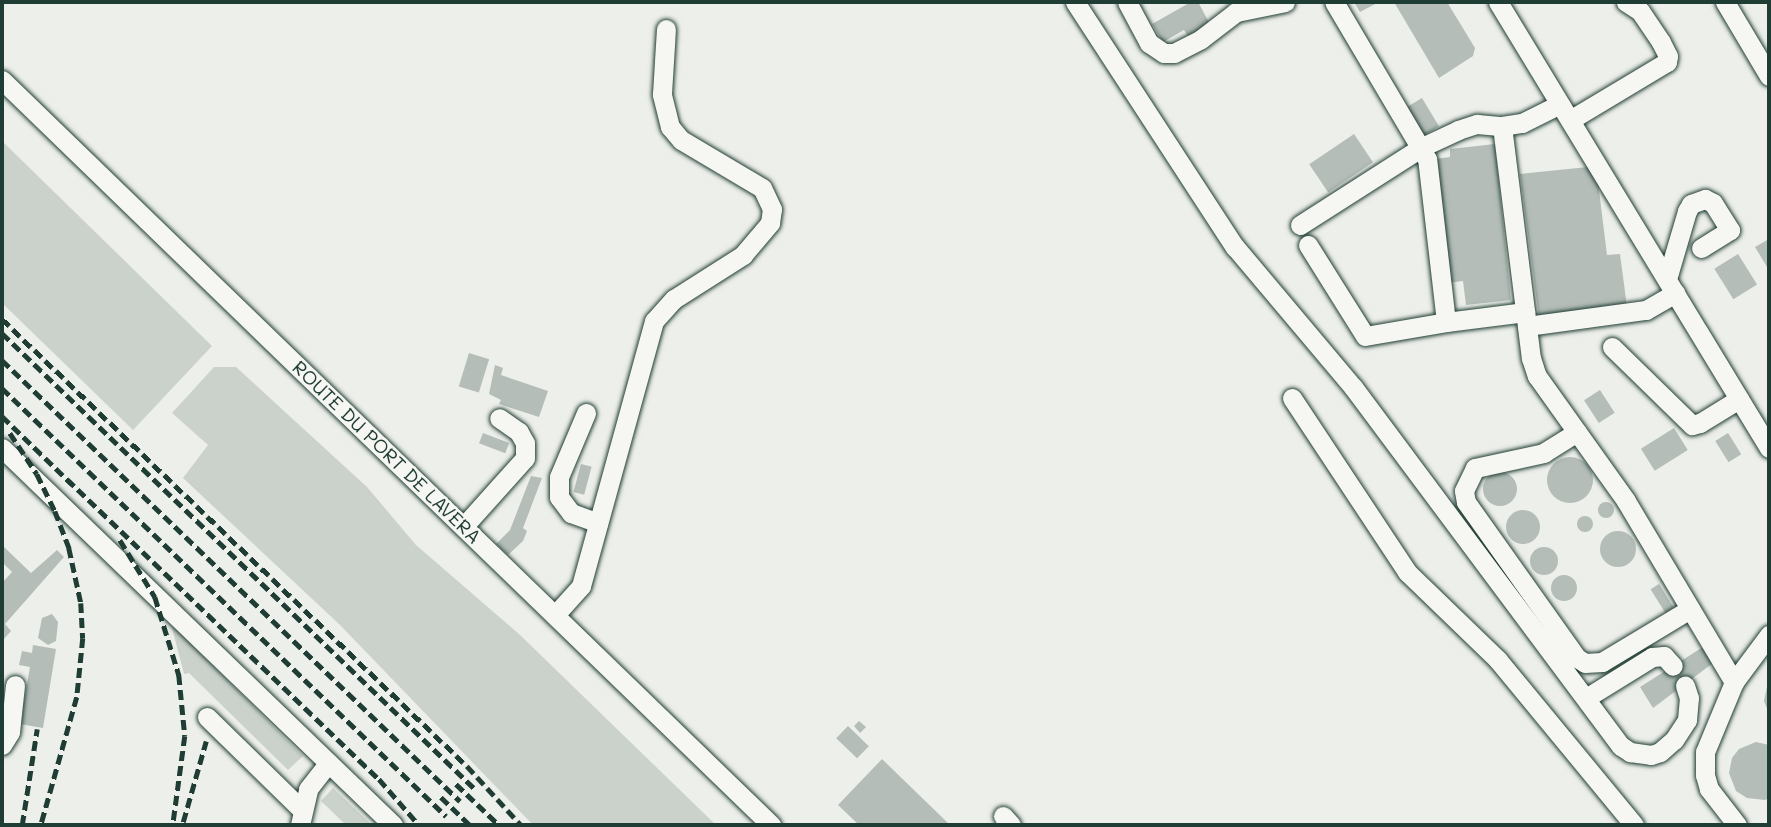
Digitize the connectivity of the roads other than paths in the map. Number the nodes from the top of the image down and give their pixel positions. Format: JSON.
{"nodes":[{"id":1,"x":1075,"y":2,"type":"edge"},
{"id":2,"x":1127,"y":2,"type":"edge"},
{"id":3,"x":1285,"y":2,"type":"edge"},
{"id":4,"x":1334,"y":2,"type":"edge"},
{"id":5,"x":1498,"y":2,"type":"edge"},
{"id":6,"x":1626,"y":2,"type":"edge"},
{"id":7,"x":1725,"y":2,"type":"edge"},
{"id":8,"x":666,"y":29,"type":"dead end"},
{"id":9,"x":1769,"y":76,"type":"edge"},
{"id":10,"x":2,"y":80,"type":"edge"},
{"id":11,"x":1565,"y":112,"type":"junction"},
{"id":12,"x":1502,"y":126,"type":"junction"},
{"id":13,"x":1422,"y":147,"type":"junction"},
{"id":14,"x":1300,"y":225,"type":"dead end"},
{"id":15,"x":1308,"y":245,"type":"dead end"},
{"id":16,"x":1701,"y":248,"type":"dead end"},
{"id":17,"x":1671,"y":286,"type":"junction"},
{"id":18,"x":1526,"y":319,"type":"junction"},
{"id":19,"x":1446,"y":322,"type":"junction"},
{"id":20,"x":1612,"y":347,"type":"dead end"},
{"id":21,"x":1292,"y":398,"type":"dead end"},
{"id":22,"x":1739,"y":399,"type":"junction"},
{"id":23,"x":586,"y":413,"type":"dead end"},
{"id":24,"x":499,"y":418,"type":"dead end"},
{"id":25,"x":1763,"y":423,"type":"edge"},
{"id":26,"x":1577,"y":432,"type":"junction"},
{"id":27,"x":2,"y":448,"type":"edge"},
{"id":28,"x":1769,"y":448,"type":"edge"},
{"id":29,"x":598,"y":523,"type":"junction"},
{"id":30,"x":464,"y":526,"type":"junction"},
{"id":31,"x":1690,"y":609,"type":"junction"},
{"id":32,"x":555,"y":615,"type":"junction"},
{"id":33,"x":1769,"y":635,"type":"edge"},
{"id":34,"x":1673,"y":666,"type":"dead end"},
{"id":35,"x":1734,"y":682,"type":"junction"},
{"id":36,"x":15,"y":685,"type":"dead end"},
{"id":37,"x":1685,"y":686,"type":"dead end"},
{"id":38,"x":1586,"y":698,"type":"junction"},
{"id":39,"x":207,"y":717,"type":"dead end"},
{"id":40,"x":2,"y":745,"type":"edge"},
{"id":41,"x":328,"y":763,"type":"junction"},
{"id":42,"x":301,"y":818,"type":"edge"},
{"id":43,"x":393,"y":825,"type":"edge"},
{"id":44,"x":771,"y":825,"type":"edge"},
{"id":45,"x":1634,"y":825,"type":"edge"},
{"id":46,"x":1737,"y":825,"type":"edge"}],
"edges":[{"from":1,"to":38,"type":"street"},
{"from":2,"to":3,"type":"street"},
{"from":4,"to":13,"type":"street"},
{"from":5,"to":11,"type":"street"},
{"from":6,"to":11,"type":"street"},
{"from":7,"to":9,"type":"street"},
{"from":8,"to":29,"type":"street"},
{"from":10,"to":30,"type":"street","name":"ROUTE DU PORT DE LAVERA"},
{"from":11,"to":12,"type":"street"},
{"from":11,"to":17,"type":"street"},
{"from":12,"to":13,"type":"street"},
{"from":12,"to":18,"type":"street"},
{"from":13,"to":14,"type":"street"},
{"from":13,"to":19,"type":"street"},
{"from":15,"to":19,"type":"street"},
{"from":16,"to":17,"type":"street"},
{"from":17,"to":18,"type":"street"},
{"from":17,"to":22,"type":"street"},
{"from":18,"to":19,"type":"street"},
{"from":18,"to":26,"type":"street"},
{"from":20,"to":22,"type":"street"},
{"from":21,"to":45,"type":"street"},
{"from":22,"to":25,"type":"street"},
{"from":23,"to":29,"type":"street"},
{"from":24,"to":30,"type":"street"},
{"from":25,"to":28,"type":"street"},
{"from":26,"to":31,"type":"street"},
{"from":26,"to":31,"type":"street"},
{"from":27,"to":41,"type":"street"},
{"from":29,"to":32,"type":"street"},
{"from":30,"to":32,"type":"street","name":"ROUTE DU PORT DE LAVERA"},
{"from":31,"to":35,"type":"street"},
{"from":32,"to":44,"type":"street","name":"ROUTE DU PORT DE LAVERA"},
{"from":33,"to":35,"type":"street"},
{"from":34,"to":38,"type":"street"},
{"from":35,"to":46,"type":"street"},
{"from":36,"to":40,"type":"street"},
{"from":37,"to":38,"type":"street"},
{"from":39,"to":42,"type":"street"},
{"from":41,"to":42,"type":"street"},
{"from":41,"to":43,"type":"street"}]}
